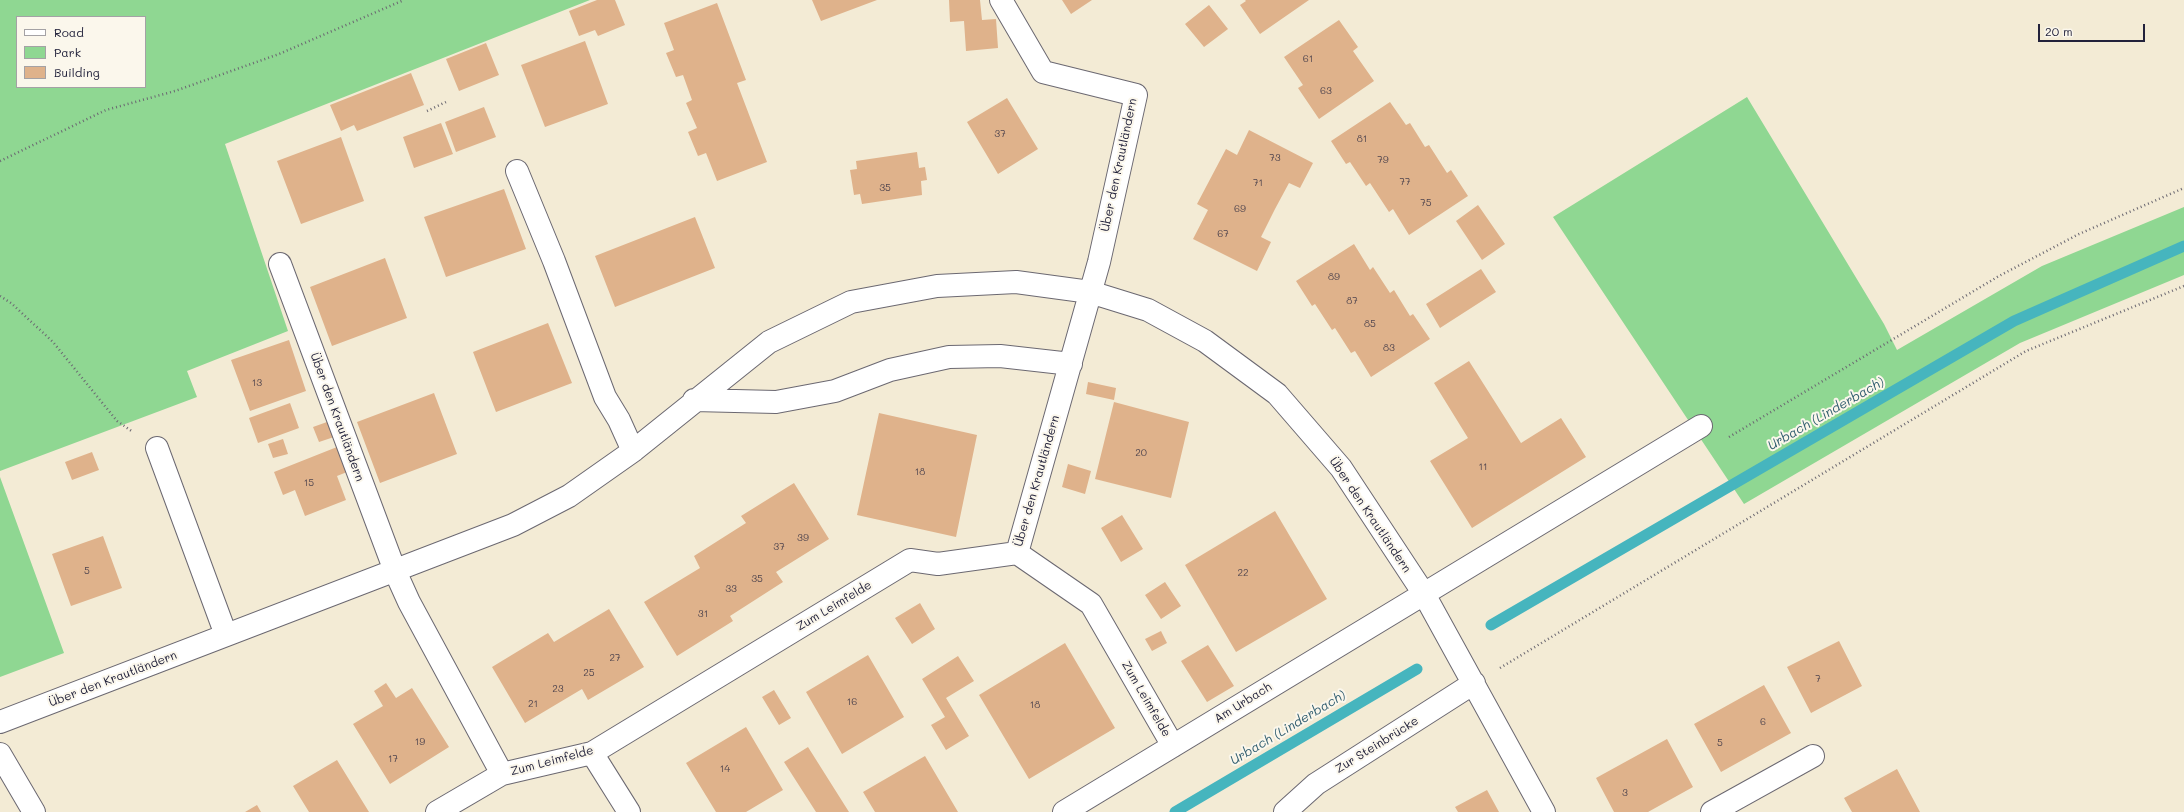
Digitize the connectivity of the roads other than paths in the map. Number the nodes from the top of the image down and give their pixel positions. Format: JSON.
{"nodes":[{"id":1,"x":1001,"y":0,"type":"edge"},
{"id":2,"x":517,"y":172,"type":"dead end"},
{"id":3,"x":280,"y":264,"type":"dead end"},
{"id":4,"x":1090,"y":292,"type":"junction"},
{"id":5,"x":1071,"y":364,"type":"junction"},
{"id":6,"x":694,"y":400,"type":"junction"},
{"id":7,"x":1701,"y":426,"type":"dead end"},
{"id":8,"x":157,"y":448,"type":"road end"},
{"id":9,"x":632,"y":451,"type":"junction"},
{"id":10,"x":1017,"y":553,"type":"junction"},
{"id":11,"x":395,"y":571,"type":"junction"},
{"id":12,"x":1424,"y":594,"type":"junction"},
{"id":13,"x":226,"y":635,"type":"junction"},
{"id":14,"x":1474,"y":684,"type":"junction"},
{"id":15,"x":0,"y":722,"type":"edge"},
{"id":16,"x":1173,"y":746,"type":"junction"},
{"id":17,"x":592,"y":753,"type":"junction"},
{"id":18,"x":0,"y":754,"type":"edge"},
{"id":19,"x":1813,"y":756,"type":"dead end"},
{"id":20,"x":502,"y":774,"type":"junction"},
{"id":21,"x":1724,"y":809,"type":"edge"},
{"id":22,"x":34,"y":812,"type":"edge"},
{"id":23,"x":437,"y":812,"type":"edge"},
{"id":24,"x":629,"y":812,"type":"edge"},
{"id":25,"x":1064,"y":812,"type":"edge"},
{"id":26,"x":1285,"y":812,"type":"edge"},
{"id":27,"x":1544,"y":812,"type":"edge"}],
"edges":[{"from":1,"to":4,"type":"street","name":"Über den Krautländern"},
{"from":2,"to":9,"type":"street"},
{"from":3,"to":11,"type":"street","name":"Über den Krautländern"},
{"from":4,"to":5,"type":"street","name":"Über den Krautländern"},
{"from":4,"to":6,"type":"street","name":"Über den Krautländern"},
{"from":4,"to":12,"type":"street","name":"Über den Krautländern"},
{"from":5,"to":6,"type":"street"},
{"from":5,"to":10,"type":"street","name":"Über den Krautländern"},
{"from":6,"to":9,"type":"street","name":"Über den Krautländern"},
{"from":7,"to":12,"type":"street","name":"Am Urbach"},
{"from":8,"to":13,"type":"street"},
{"from":9,"to":11,"type":"street","name":"Über den Krautländern"},
{"from":10,"to":16,"type":"street","name":"Zum Leimfelde"},
{"from":10,"to":17,"type":"street","name":"Zum Leimfelde"},
{"from":11,"to":13,"type":"street","name":"Über den Krautländern"},
{"from":11,"to":20,"type":"street"},
{"from":12,"to":14,"type":"street","name":"Über den Krautländern"},
{"from":12,"to":16,"type":"street","name":"Am Urbach"},
{"from":13,"to":15,"type":"street","name":"Über den Krautländern"},
{"from":14,"to":26,"type":"street","name":"Zur Steinbrücke"},
{"from":14,"to":27,"type":"street","name":"Über den Krautländern"},
{"from":16,"to":25,"type":"street","name":"Am Urbach"},
{"from":17,"to":20,"type":"street","name":"Zum Leimfelde"},
{"from":17,"to":24,"type":"street"},
{"from":18,"to":22,"type":"street"},
{"from":19,"to":21,"type":"street"},
{"from":20,"to":23,"type":"street","name":"Zum Leimfelde"}]}
